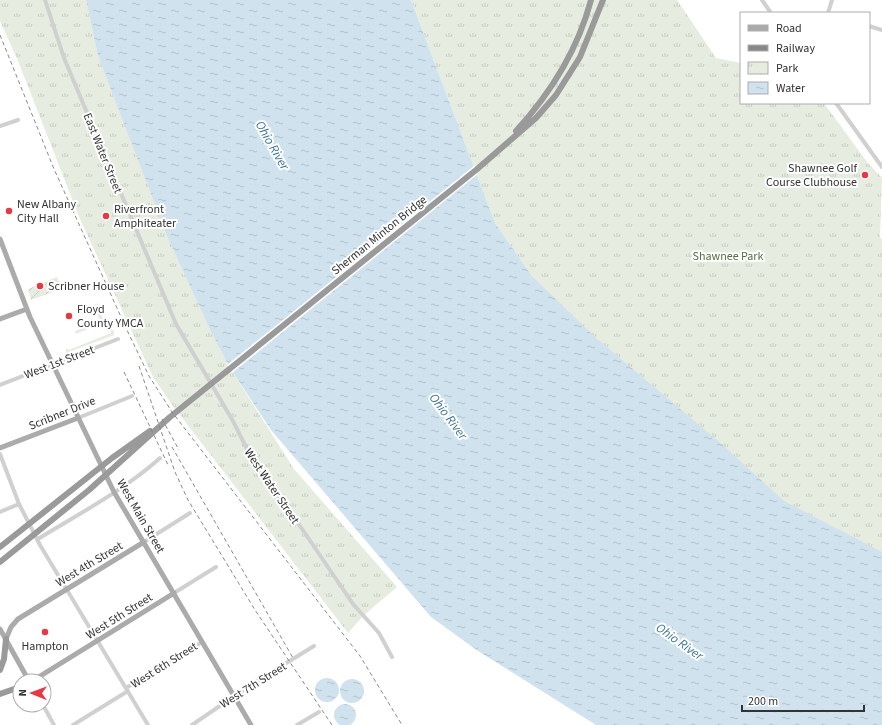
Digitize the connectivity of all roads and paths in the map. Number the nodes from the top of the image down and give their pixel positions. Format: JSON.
{"nodes":[{"id":1,"x":46,"y":0,"type":"edge"},
{"id":2,"x":591,"y":0,"type":"edge"},
{"id":3,"x":602,"y":0,"type":"edge"},
{"id":4,"x":762,"y":0,"type":"edge"},
{"id":5,"x":832,"y":0,"type":"edge"},
{"id":6,"x":770,"y":12,"type":"edge"},
{"id":7,"x":828,"y":12,"type":"edge"},
{"id":8,"x":870,"y":26,"type":"edge"},
{"id":9,"x":882,"y":30,"type":"edge"},
{"id":10,"x":837,"y":104,"type":"edge"},
{"id":11,"x":18,"y":120,"type":"dead end"},
{"id":12,"x":0,"y":126,"type":"edge"},
{"id":13,"x":882,"y":167,"type":"edge"},
{"id":14,"x":126,"y":209,"type":"junction"},
{"id":15,"x":132,"y":210,"type":"dead end"},
{"id":16,"x":0,"y":239,"type":"edge"},
{"id":17,"x":2,"y":253,"type":"edge"},
{"id":18,"x":167,"y":304,"type":"joint"},
{"id":19,"x":27,"y":309,"type":"junction"},
{"id":20,"x":0,"y":319,"type":"edge"},
{"id":21,"x":118,"y":339,"type":"dead end"},
{"id":22,"x":53,"y":365,"type":"junction"},
{"id":23,"x":0,"y":385,"type":"edge"},
{"id":24,"x":132,"y":396,"type":"dead end"},
{"id":25,"x":78,"y":418,"type":"junction"},
{"id":26,"x":0,"y":448,"type":"edge"},
{"id":27,"x":0,"y":454,"type":"edge"},
{"id":28,"x":160,"y":458,"type":"dead end"},
{"id":29,"x":88,"y":489,"type":"junction"},
{"id":30,"x":114,"y":492,"type":"junction"},
{"id":31,"x":20,"y":504,"type":"junction"},
{"id":32,"x":0,"y":512,"type":"edge"},
{"id":33,"x":190,"y":513,"type":"dead end"},
{"id":34,"x":38,"y":539,"type":"junction"},
{"id":35,"x":24,"y":541,"type":"junction"},
{"id":36,"x":144,"y":542,"type":"junction"},
{"id":37,"x":0,"y":547,"type":"edge"},
{"id":38,"x":0,"y":558,"type":"edge"},
{"id":39,"x":0,"y":562,"type":"edge"},
{"id":40,"x":216,"y":567,"type":"dead end"},
{"id":41,"x":67,"y":589,"type":"junction"},
{"id":42,"x":174,"y":593,"type":"junction"},
{"id":43,"x":0,"y":629,"type":"edge"},
{"id":44,"x":6,"y":639,"type":"junction"},
{"id":45,"x":97,"y":640,"type":"junction"},
{"id":46,"x":202,"y":642,"type":"junction"},
{"id":47,"x":314,"y":646,"type":"dead end"},
{"id":48,"x":392,"y":657,"type":"dead end"},
{"id":49,"x":0,"y":670,"type":"edge"},
{"id":50,"x":25,"y":673,"type":"edge"},
{"id":51,"x":43,"y":673,"type":"edge"},
{"id":52,"x":12,"y":690,"type":"edge"},
{"id":53,"x":127,"y":690,"type":"junction"},
{"id":54,"x":0,"y":694,"type":"edge"},
{"id":55,"x":234,"y":696,"type":"junction"},
{"id":56,"x":319,"y":712,"type":"dead end"},
{"id":57,"x":47,"y":713,"type":"edge"},
{"id":58,"x":54,"y":725,"type":"edge"},
{"id":59,"x":73,"y":725,"type":"edge"},
{"id":60,"x":148,"y":725,"type":"edge"},
{"id":61,"x":192,"y":725,"type":"edge"},
{"id":62,"x":251,"y":725,"type":"edge"},
{"id":63,"x":298,"y":725,"type":"edge"}],
"edges":[{"from":1,"to":14,"type":"street","name":"East Water Street"},
{"from":2,"to":37,"type":"highway","name":"Sherman Minton Bridge"},
{"from":3,"to":29,"type":"highway"},
{"from":3,"to":29,"type":"highway","name":"Sherman Minton Bridge"},
{"from":4,"to":6,"type":"street"},
{"from":5,"to":7,"type":"street"},
{"from":8,"to":9,"type":"street"},
{"from":10,"to":13,"type":"street"},
{"from":11,"to":12,"type":"street"},
{"from":14,"to":15,"type":"street"},
{"from":14,"to":18,"type":"street","name":"East Water Street"},
{"from":16,"to":17,"type":"main road","name":"West Main Street"},
{"from":17,"to":19,"type":"main road","name":"West Main Street"},
{"from":18,"to":48,"type":"street","name":"West Water Street"},
{"from":19,"to":20,"type":"main road"},
{"from":19,"to":22,"type":"main road","name":"West Main Street"},
{"from":21,"to":22,"type":"street","name":"West 1st Street"},
{"from":22,"to":23,"type":"street","name":"West 1st Street"},
{"from":22,"to":25,"type":"main road","name":"West Main Street"},
{"from":24,"to":25,"type":"street","name":"Scribner Drive"},
{"from":25,"to":26,"type":"main road","name":"Scribner Drive"},
{"from":25,"to":30,"type":"main road","name":"West Main Street"},
{"from":27,"to":31,"type":"street"},
{"from":28,"to":30,"type":"street"},
{"from":29,"to":35,"type":"highway"},
{"from":30,"to":34,"type":"street"},
{"from":30,"to":36,"type":"main road","name":"West Main Street"},
{"from":31,"to":32,"type":"street"},
{"from":31,"to":34,"type":"street"},
{"from":33,"to":36,"type":"street","name":"West 4th Street"},
{"from":34,"to":41,"type":"street"},
{"from":35,"to":38,"type":"highway"},
{"from":35,"to":39,"type":"highway"},
{"from":36,"to":41,"type":"main road","name":"West 4th Street"},
{"from":36,"to":42,"type":"main road","name":"West Main Street"},
{"from":40,"to":42,"type":"street","name":"West 5th Street"},
{"from":41,"to":44,"type":"main road","name":"West 4th Street"},
{"from":41,"to":45,"type":"street"},
{"from":42,"to":45,"type":"main road","name":"West 5th Street"},
{"from":42,"to":46,"type":"main road","name":"West Main Street"},
{"from":43,"to":44,"type":"main road"},
{"from":44,"to":49,"type":"highway"},
{"from":44,"to":50,"type":"main road"},
{"from":45,"to":51,"type":"main road","name":"West 5th Street"},
{"from":45,"to":53,"type":"street"},
{"from":46,"to":53,"type":"street","name":"West 6th Street"},
{"from":46,"to":55,"type":"main road","name":"West Main Street"},
{"from":47,"to":55,"type":"street","name":"West 7th Street"},
{"from":52,"to":54,"type":"highway"},
{"from":53,"to":59,"type":"street","name":"West 6th Street"},
{"from":53,"to":60,"type":"street"},
{"from":55,"to":61,"type":"street","name":"West 7th Street"},
{"from":55,"to":62,"type":"main road","name":"West Main Street"},
{"from":56,"to":63,"type":"street"},
{"from":57,"to":58,"type":"street"}]}
